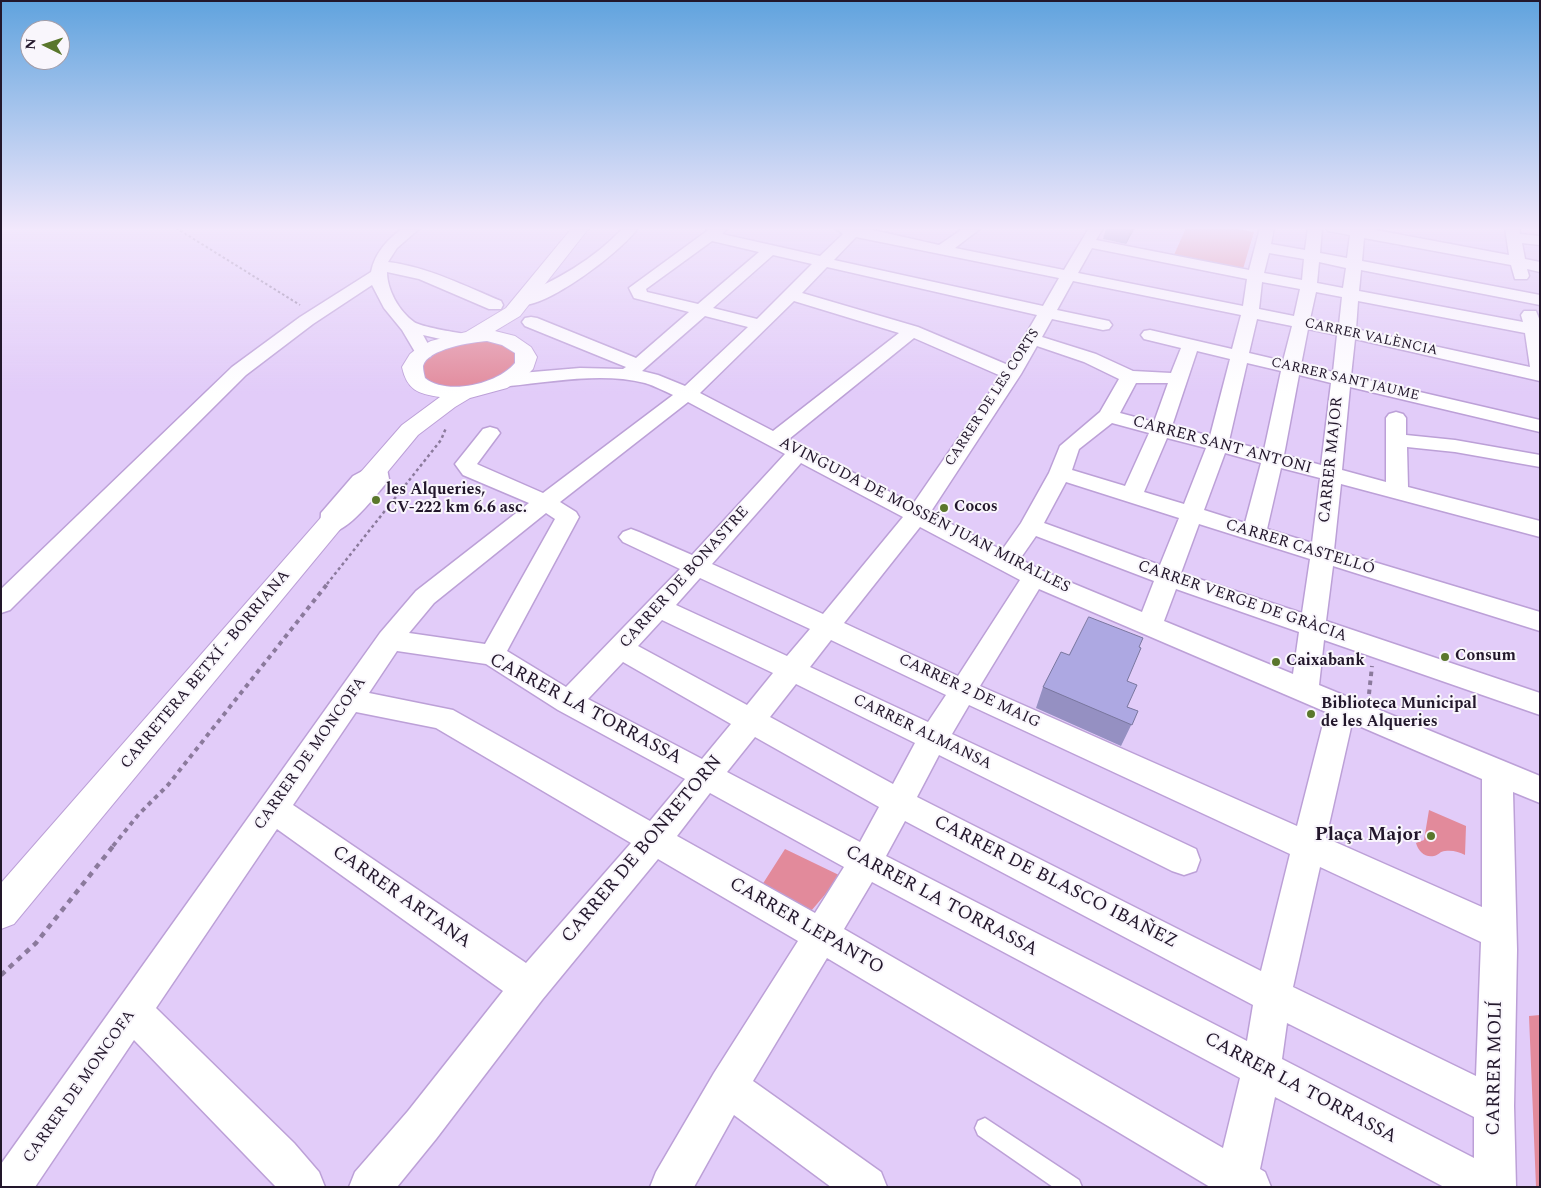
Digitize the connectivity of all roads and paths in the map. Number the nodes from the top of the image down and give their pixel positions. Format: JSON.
{"nodes":[{"id":1,"x":265,"y":283,"type":"edge"},
{"id":2,"x":361,"y":283,"type":"edge"},
{"id":3,"x":381,"y":283,"type":"edge"},
{"id":4,"x":445,"y":283,"type":"edge"},
{"id":5,"x":536,"y":283,"type":"edge"},
{"id":6,"x":561,"y":283,"type":"edge"},
{"id":7,"x":643,"y":283,"type":"edge"},
{"id":8,"x":731,"y":283,"type":"edge"},
{"id":9,"x":803,"y":283,"type":"edge"},
{"id":10,"x":918,"y":283,"type":"edge"},
{"id":11,"x":1064,"y":283,"type":"edge"},
{"id":12,"x":1108,"y":283,"type":"edge"},
{"id":13,"x":1255,"y":283,"type":"edge"},
{"id":14,"x":1290,"y":283,"type":"edge"},
{"id":15,"x":1309,"y":283,"type":"edge"},
{"id":16,"x":1353,"y":283,"type":"edge"},
{"id":17,"x":1457,"y":283,"type":"edge"},
{"id":18,"x":1527,"y":283,"type":"edge"},
{"id":19,"x":1309,"y":287,"type":"junction"},
{"id":20,"x":792,"y":295,"type":"junction"},
{"id":21,"x":1351,"y":295,"type":"junction"},
{"id":22,"x":1533,"y":298,"type":"edge"},
{"id":23,"x":495,"y":305,"type":"dead end"},
{"id":24,"x":518,"y":306,"type":"junction"},
{"id":25,"x":701,"y":309,"type":"junction"},
{"id":26,"x":1048,"y":313,"type":"junction"},
{"id":27,"x":1250,"y":313,"type":"junction"},
{"id":28,"x":315,"y":315,"type":"junction"},
{"id":29,"x":531,"y":322,"type":"dead end"},
{"id":30,"x":1301,"y":323,"type":"junction"},
{"id":31,"x":761,"y":324,"type":"junction"},
{"id":32,"x":1103,"y":325,"type":"dead end"},
{"id":33,"x":409,"y":326,"type":"junction"},
{"id":34,"x":912,"y":331,"type":"junction"},
{"id":35,"x":1536,"y":331,"type":"edge"},
{"id":36,"x":1347,"y":332,"type":"junction"},
{"id":37,"x":1150,"y":335,"type":"dead end"},
{"id":38,"x":466,"y":337,"type":"junction"},
{"id":39,"x":1032,"y":339,"type":"junction"},
{"id":40,"x":510,"y":340,"type":"junction"},
{"id":41,"x":1191,"y":344,"type":"junction"},
{"id":42,"x":424,"y":353,"type":"junction"},
{"id":43,"x":1239,"y":355,"type":"junction"},
{"id":44,"x":526,"y":358,"type":"junction"},
{"id":45,"x":1291,"y":367,"type":"junction"},
{"id":46,"x":1540,"y":369,"type":"edge"},
{"id":47,"x":632,"y":370,"type":"junction"},
{"id":48,"x":587,"y":374,"type":"junction"},
{"id":49,"x":1012,"y":374,"type":"junction"},
{"id":50,"x":1540,"y":375,"type":"edge"},
{"id":51,"x":1130,"y":377,"type":"junction"},
{"id":52,"x":1342,"y":379,"type":"junction"},
{"id":53,"x":509,"y":380,"type":"junction"},
{"id":54,"x":1178,"y":380,"type":"junction"},
{"id":55,"x":422,"y":385,"type":"junction"},
{"id":56,"x":464,"y":393,"type":"junction"},
{"id":57,"x":687,"y":394,"type":"junction"},
{"id":58,"x":1108,"y":416,"type":"junction"},
{"id":59,"x":1396,"y":418,"type":"dead end"},
{"id":60,"x":447,"y":420,"type":"dead end"},
{"id":61,"x":1540,"y":426,"type":"edge"},
{"id":62,"x":1161,"y":429,"type":"junction"},
{"id":63,"x":410,"y":430,"type":"junction"},
{"id":64,"x":490,"y":432,"type":"dead end"},
{"id":65,"x":775,"y":440,"type":"junction"},
{"id":66,"x":1398,"y":440,"type":"junction"},
{"id":67,"x":1218,"y":444,"type":"junction"},
{"id":68,"x":800,"y":452,"type":"junction"},
{"id":69,"x":1273,"y":459,"type":"junction"},
{"id":70,"x":1540,"y":461,"type":"edge"},
{"id":71,"x":1060,"y":473,"type":"junction"},
{"id":72,"x":1330,"y":475,"type":"junction"},
{"id":73,"x":1397,"y":493,"type":"junction"},
{"id":74,"x":1131,"y":496,"type":"junction"},
{"id":75,"x":545,"y":502,"type":"junction"},
{"id":76,"x":1191,"y":513,"type":"junction"},
{"id":77,"x":917,"y":515,"type":"junction"},
{"id":78,"x":1031,"y":526,"type":"junction"},
{"id":79,"x":1540,"y":529,"type":"edge"},
{"id":80,"x":1254,"y":534,"type":"junction"},
{"id":81,"x":631,"y":537,"type":"dead end"},
{"id":82,"x":1322,"y":555,"type":"junction"},
{"id":83,"x":1006,"y":562,"type":"junction"},
{"id":84,"x":697,"y":567,"type":"junction"},
{"id":85,"x":1034,"y":577,"type":"junction"},
{"id":86,"x":1168,"y":577,"type":"junction"},
{"id":87,"x":1,"y":604,"type":"edge"},
{"id":88,"x":660,"y":608,"type":"junction"},
{"id":89,"x":1540,"y":622,"type":"edge"},
{"id":90,"x":826,"y":626,"type":"junction"},
{"id":91,"x":1149,"y":626,"type":"junction"},
{"id":92,"x":1313,"y":627,"type":"junction"},
{"id":93,"x":389,"y":640,"type":"junction"},
{"id":94,"x":1374,"y":648,"type":"junction"},
{"id":95,"x":621,"y":649,"type":"junction"},
{"id":96,"x":492,"y":655,"type":"junction"},
{"id":97,"x":790,"y":669,"type":"junction"},
{"id":98,"x":962,"y":690,"type":"junction"},
{"id":99,"x":1304,"y":692,"type":"junction"},
{"id":100,"x":349,"y":700,"type":"junction"},
{"id":101,"x":568,"y":702,"type":"junction"},
{"id":102,"x":1355,"y":703,"type":"junction"},
{"id":103,"x":1540,"y":704,"type":"edge"},
{"id":104,"x":751,"y":719,"type":"junction"},
{"id":105,"x":933,"y":739,"type":"junction"},
{"id":106,"x":1498,"y":772,"type":"junction"},
{"id":107,"x":706,"y":775,"type":"junction"},
{"id":108,"x":1540,"y":790,"type":"edge"},
{"id":109,"x":898,"y":802,"type":"junction"},
{"id":110,"x":273,"y":809,"type":"junction"},
{"id":111,"x":654,"y":840,"type":"junction"},
{"id":112,"x":1308,"y":845,"type":"junction"},
{"id":113,"x":1184,"y":860,"type":"dead end"},
{"id":114,"x":866,"y":862,"type":"junction"},
{"id":115,"x":1,"y":910,"type":"edge"},
{"id":116,"x":822,"y":936,"type":"junction"},
{"id":117,"x":1499,"y":941,"type":"junction"},
{"id":118,"x":1,"y":975,"type":"edge"},
{"id":119,"x":529,"y":987,"type":"junction"},
{"id":120,"x":1273,"y":996,"type":"junction"},
{"id":121,"x":132,"y":1012,"type":"junction"},
{"id":122,"x":1260,"y":1069,"type":"junction"},
{"id":123,"x":728,"y":1087,"type":"junction"},
{"id":124,"x":1494,"y":1106,"type":"junction"},
{"id":125,"x":985,"y":1128,"type":"dead end"},
{"id":126,"x":1240,"y":1184,"type":"edge"},
{"id":127,"x":10,"y":1187,"type":"edge"},
{"id":128,"x":304,"y":1187,"type":"edge"},
{"id":129,"x":370,"y":1187,"type":"edge"},
{"id":130,"x":670,"y":1187,"type":"edge"},
{"id":131,"x":866,"y":1187,"type":"edge"},
{"id":132,"x":1072,"y":1187,"type":"edge"},
{"id":133,"x":1487,"y":1187,"type":"edge"},
{"id":134,"x":1495,"y":1187,"type":"edge"}],
"edges":[{"from":1,"to":28,"type":"path"},
{"from":2,"to":28,"type":"street"},
{"from":3,"to":33,"type":"street"},
{"from":4,"to":23,"type":"street"},
{"from":5,"to":24,"type":"main road"},
{"from":6,"to":24,"type":"street"},
{"from":7,"to":25,"type":"street"},
{"from":8,"to":25,"type":"street"},
{"from":9,"to":20,"type":"street","name":"CARRER DE MONCOFA"},
{"from":10,"to":26,"type":"street"},
{"from":11,"to":26,"type":"street","name":"CARRER DE LES CORTS"},
{"from":12,"to":27,"type":"street","name":"CARRER VALÈNCIA"},
{"from":13,"to":27,"type":"street"},
{"from":14,"to":19,"type":"street"},
{"from":15,"to":19,"type":"street"},
{"from":16,"to":21,"type":"street","name":"CARRER MAJOR"},
{"from":17,"to":22,"type":"street"},
{"from":18,"to":22,"type":"street"},
{"from":19,"to":21,"type":"street"},
{"from":19,"to":30,"type":"street"},
{"from":20,"to":31,"type":"street","name":"CARRER DE MONCOFA"},
{"from":20,"to":34,"type":"street"},
{"from":21,"to":35,"type":"street"},
{"from":21,"to":36,"type":"street","name":"CARRER MAJOR"},
{"from":22,"to":35,"type":"street"},
{"from":24,"to":38,"type":"main road"},
{"from":24,"to":40,"type":"main road"},
{"from":25,"to":31,"type":"street"},
{"from":25,"to":47,"type":"street"},
{"from":26,"to":32,"type":"street"},
{"from":26,"to":39,"type":"street","name":"CARRER DE LES CORTS"},
{"from":27,"to":30,"type":"street","name":"CARRER VALÈNCIA"},
{"from":27,"to":43,"type":"street"},
{"from":28,"to":87,"type":"street"},
{"from":29,"to":47,"type":"street","name":"AVINGUDA DE MOSSÉN JUAN MIRALLES"},
{"from":30,"to":36,"type":"street","name":"CARRER VALÈNCIA"},
{"from":30,"to":45,"type":"street"},
{"from":31,"to":57,"type":"street","name":"CARRER DE MONCOFA"},
{"from":33,"to":38,"type":"street"},
{"from":33,"to":42,"type":"street"},
{"from":34,"to":49,"type":"street"},
{"from":34,"to":65,"type":"street"},
{"from":35,"to":46,"type":"street"},
{"from":36,"to":50,"type":"street","name":"CARRER VALÈNCIA"},
{"from":36,"to":52,"type":"street","name":"CARRER MAJOR"},
{"from":37,"to":41,"type":"street","name":"CARRER SANT JAUME"},
{"from":38,"to":40,"type":"main road"},
{"from":38,"to":42,"type":"main road"},
{"from":39,"to":49,"type":"street","name":"CARRER DE LES CORTS"},
{"from":39,"to":51,"type":"street"},
{"from":40,"to":44,"type":"main road"},
{"from":41,"to":43,"type":"street","name":"CARRER SANT JAUME"},
{"from":41,"to":54,"type":"street"},
{"from":42,"to":55,"type":"main road"},
{"from":43,"to":45,"type":"street","name":"CARRER SANT JAUME"},
{"from":43,"to":67,"type":"street"},
{"from":44,"to":48,"type":"street","name":"AVINGUDA DE MOSSÉN JUAN MIRALLES"},
{"from":44,"to":53,"type":"main road"},
{"from":45,"to":52,"type":"street","name":"CARRER SANT JAUME"},
{"from":45,"to":69,"type":"street"},
{"from":47,"to":48,"type":"street","name":"AVINGUDA DE MOSSÉN JUAN MIRALLES"},
{"from":47,"to":57,"type":"street","name":"AVINGUDA DE MOSSÉN JUAN MIRALLES"},
{"from":48,"to":53,"type":"street","name":"AVINGUDA DE MOSSÉN JUAN MIRALLES"},
{"from":49,"to":77,"type":"street","name":"CARRER DE LES CORTS"},
{"from":51,"to":54,"type":"street"},
{"from":51,"to":58,"type":"street"},
{"from":52,"to":61,"type":"street","name":"CARRER SANT JAUME"},
{"from":52,"to":72,"type":"street","name":"CARRER MAJOR"},
{"from":53,"to":56,"type":"main road"},
{"from":54,"to":62,"type":"street"},
{"from":55,"to":56,"type":"main road"},
{"from":55,"to":63,"type":"main road","name":"CARRETERA BETXÍ - BORRIANA"},
{"from":56,"to":63,"type":"main road","name":"CARRETERA BETXÍ - BORRIANA"},
{"from":57,"to":65,"type":"street","name":"AVINGUDA DE MOSSÉN JUAN MIRALLES"},
{"from":57,"to":75,"type":"street","name":"CARRER DE MONCOFA"},
{"from":58,"to":62,"type":"street","name":"CARRER SANT ANTONI"},
{"from":58,"to":71,"type":"street"},
{"from":59,"to":66,"type":"street"},
{"from":60,"to":118,"type":"path"},
{"from":62,"to":67,"type":"street","name":"CARRER SANT ANTONI"},
{"from":62,"to":74,"type":"street"},
{"from":63,"to":115,"type":"main road","name":"CARRETERA BETXÍ - BORRIANA"},
{"from":64,"to":75,"type":"street"},
{"from":65,"to":68,"type":"street","name":"AVINGUDA DE MOSSÉN JUAN MIRALLES"},
{"from":66,"to":70,"type":"street"},
{"from":66,"to":73,"type":"street"},
{"from":67,"to":69,"type":"street","name":"CARRER SANT ANTONI"},
{"from":67,"to":76,"type":"street"},
{"from":68,"to":77,"type":"street","name":"AVINGUDA DE MOSSÉN JUAN MIRALLES"},
{"from":68,"to":84,"type":"street","name":"CARRER DE BONASTRE"},
{"from":69,"to":72,"type":"street","name":"CARRER SANT ANTONI"},
{"from":69,"to":80,"type":"street"},
{"from":71,"to":74,"type":"street","name":"CARRER CASTELLÓ"},
{"from":71,"to":78,"type":"street"},
{"from":72,"to":73,"type":"street","name":"CARRER SANT ANTONI"},
{"from":72,"to":82,"type":"street","name":"CARRER MAJOR"},
{"from":73,"to":79,"type":"street","name":"CARRER SANT ANTONI"},
{"from":74,"to":76,"type":"street","name":"CARRER CASTELLÓ"},
{"from":75,"to":93,"type":"street","name":"CARRER DE MONCOFA"},
{"from":75,"to":96,"type":"street"},
{"from":76,"to":80,"type":"street","name":"CARRER CASTELLÓ"},
{"from":76,"to":86,"type":"street"},
{"from":77,"to":83,"type":"street","name":"AVINGUDA DE MOSSÉN JUAN MIRALLES"},
{"from":77,"to":90,"type":"street","name":"CARRER DE BONRETORN"},
{"from":78,"to":83,"type":"street"},
{"from":78,"to":86,"type":"street","name":"CARRER VERGE DE GRÀCIA"},
{"from":80,"to":82,"type":"street","name":"CARRER CASTELLÓ"},
{"from":81,"to":84,"type":"street","name":"CARRER 2 DE MAIG"},
{"from":82,"to":89,"type":"street","name":"CARRER CASTELLÓ"},
{"from":82,"to":92,"type":"street","name":"CARRER MAJOR"},
{"from":83,"to":85,"type":"street","name":"AVINGUDA DE MOSSÉN JUAN MIRALLES"},
{"from":84,"to":88,"type":"street","name":"CARRER DE BONASTRE"},
{"from":84,"to":90,"type":"street","name":"CARRER 2 DE MAIG"},
{"from":85,"to":91,"type":"street","name":"AVINGUDA DE MOSSÉN JUAN MIRALLES"},
{"from":85,"to":98,"type":"street"},
{"from":86,"to":91,"type":"street"},
{"from":86,"to":92,"type":"street","name":"CARRER VERGE DE GRÀCIA"},
{"from":88,"to":95,"type":"street","name":"CARRER DE BONASTRE"},
{"from":88,"to":97,"type":"street","name":"CARRER ALMANSA"},
{"from":90,"to":97,"type":"street","name":"CARRER DE BONRETORN"},
{"from":90,"to":98,"type":"street","name":"CARRER 2 DE MAIG"},
{"from":91,"to":99,"type":"street","name":"AVINGUDA DE MOSSÉN JUAN MIRALLES"},
{"from":92,"to":94,"type":"street","name":"CARRER VERGE DE GRÀCIA"},
{"from":92,"to":99,"type":"street","name":"CARRER MAJOR"},
{"from":93,"to":96,"type":"street","name":"CARRER LA TORRASSA"},
{"from":93,"to":100,"type":"street","name":"CARRER DE MONCOFA"},
{"from":94,"to":102,"type":"path"},
{"from":94,"to":103,"type":"street","name":"CARRER VERGE DE GRÀCIA"},
{"from":95,"to":101,"type":"street","name":"CARRER DE BONASTRE"},
{"from":95,"to":104,"type":"street","name":"CARRER DE BLASCO IBAÑEZ"},
{"from":96,"to":101,"type":"street","name":"CARRER LA TORRASSA"},
{"from":97,"to":104,"type":"street","name":"CARRER DE BONRETORN"},
{"from":97,"to":105,"type":"street","name":"CARRER ALMANSA"},
{"from":98,"to":105,"type":"street"},
{"from":98,"to":112,"type":"street","name":"CARRER 2 DE MAIG"},
{"from":99,"to":102,"type":"street","name":"AVINGUDA DE MOSSÉN JUAN MIRALLES"},
{"from":100,"to":110,"type":"street","name":"CARRER DE MONCOFA"},
{"from":100,"to":111,"type":"street","name":"CARRER LEPANTO"},
{"from":101,"to":107,"type":"street","name":"CARRER LA TORRASSA"},
{"from":102,"to":106,"type":"street"},
{"from":102,"to":112,"type":"street"},
{"from":104,"to":107,"type":"street","name":"CARRER DE BONRETORN"},
{"from":104,"to":109,"type":"street","name":"CARRER DE BLASCO IBAÑEZ"},
{"from":105,"to":109,"type":"street"},
{"from":105,"to":113,"type":"street","name":"CARRER ALMANSA"},
{"from":106,"to":108,"type":"street"},
{"from":106,"to":117,"type":"street"},
{"from":107,"to":111,"type":"street","name":"CARRER DE BONRETORN"},
{"from":107,"to":114,"type":"street","name":"CARRER LA TORRASSA"},
{"from":109,"to":114,"type":"street"},
{"from":109,"to":120,"type":"street","name":"CARRER DE BLASCO IBAÑEZ"},
{"from":110,"to":119,"type":"street","name":"CARRER ARTANA"},
{"from":110,"to":121,"type":"street","name":"CARRER DE MONCOFA"},
{"from":111,"to":116,"type":"street","name":"CARRER LEPANTO"},
{"from":111,"to":119,"type":"street","name":"CARRER DE BONRETORN"},
{"from":112,"to":117,"type":"street"},
{"from":112,"to":120,"type":"street"},
{"from":114,"to":116,"type":"street"},
{"from":114,"to":122,"type":"street","name":"CARRER LA TORRASSA"},
{"from":116,"to":123,"type":"street"},
{"from":116,"to":126,"type":"street","name":"CARRER LEPANTO"},
{"from":117,"to":124,"type":"street","name":"CARRER MOLÍ"},
{"from":119,"to":129,"type":"street","name":"CARRER DE BONRETORN"},
{"from":120,"to":122,"type":"street"},
{"from":120,"to":124,"type":"street","name":"CARRER DE BLASCO IBAÑEZ"},
{"from":121,"to":127,"type":"street","name":"CARRER DE MONCOFA"},
{"from":121,"to":128,"type":"street"},
{"from":122,"to":126,"type":"street"},
{"from":122,"to":133,"type":"street","name":"CARRER LA TORRASSA"},
{"from":123,"to":130,"type":"street"},
{"from":123,"to":131,"type":"street"},
{"from":124,"to":134,"type":"street","name":"CARRER MOLÍ"},
{"from":125,"to":132,"type":"lane"}]}
